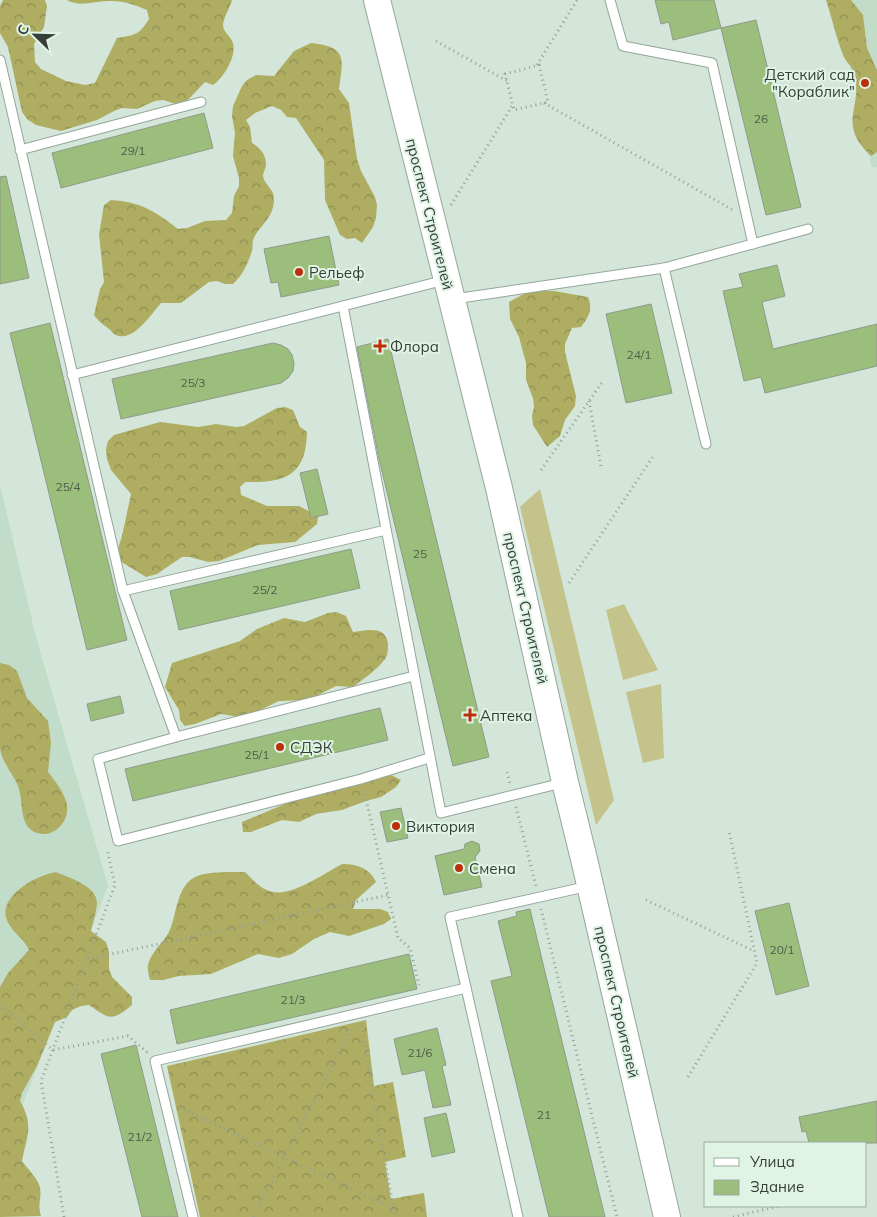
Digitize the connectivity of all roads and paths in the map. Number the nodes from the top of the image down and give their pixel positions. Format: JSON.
{"nodes":[{"id":1,"x":376,"y":0,"type":"edge"},
{"id":2,"x":577,"y":0,"type":"edge"},
{"id":3,"x":610,"y":0,"type":"edge"},
{"id":4,"x":436,"y":41,"type":"dead end"},
{"id":5,"x":0,"y":60,"type":"edge"},
{"id":6,"x":536,"y":66,"type":"junction"},
{"id":7,"x":507,"y":81,"type":"junction"},
{"id":8,"x":201,"y":102,"type":"dead end"},
{"id":9,"x":544,"y":102,"type":"junction"},
{"id":10,"x":512,"y":106,"type":"junction"},
{"id":11,"x":20,"y":150,"type":"junction"},
{"id":12,"x":448,"y":210,"type":"dead end"},
{"id":13,"x":747,"y":218,"type":"junction"},
{"id":14,"x":808,"y":229,"type":"dead end"},
{"id":15,"x":753,"y":244,"type":"junction"},
{"id":16,"x":664,"y":268,"type":"junction"},
{"id":17,"x":449,"y":289,"type":"junction"},
{"id":18,"x":343,"y":306,"type":"junction"},
{"id":19,"x":72,"y":375,"type":"junction"},
{"id":20,"x":603,"y":381,"type":"dead end"},
{"id":21,"x":589,"y":401,"type":"junction"},
{"id":22,"x":706,"y":444,"type":"dead end"},
{"id":23,"x":654,"y":455,"type":"dead end"},
{"id":24,"x":601,"y":467,"type":"dead end"},
{"id":25,"x":541,"y":470,"type":"dead end"},
{"id":26,"x":386,"y":530,"type":"junction"},
{"id":27,"x":569,"y":583,"type":"dead end"},
{"id":28,"x":123,"y":591,"type":"junction"},
{"id":29,"x":414,"y":676,"type":"junction"},
{"id":30,"x":176,"y":737,"type":"junction"},
{"id":31,"x":429,"y":758,"type":"junction"},
{"id":32,"x":507,"y":772,"type":"dead end"},
{"id":33,"x":361,"y":780,"type":"junction"},
{"id":34,"x":564,"y":782,"type":"junction"},
{"id":35,"x":513,"y":795,"type":"junction"},
{"id":36,"x":729,"y":830,"type":"dead end"},
{"id":37,"x":118,"y":841,"type":"junction"},
{"id":38,"x":590,"y":886,"type":"junction"},
{"id":39,"x":388,"y":895,"type":"junction"},
{"id":40,"x":538,"y":897,"type":"junction"},
{"id":41,"x":646,"y":900,"type":"dead end"},
{"id":42,"x":755,"y":951,"type":"junction"},
{"id":43,"x":87,"y":959,"type":"junction"},
{"id":44,"x":466,"y":988,"type":"junction"},
{"id":45,"x":422,"y":998,"type":"junction"},
{"id":46,"x":0,"y":1005,"type":"edge"},
{"id":47,"x":359,"y":1013,"type":"junction"},
{"id":48,"x":53,"y":1050,"type":"junction"},
{"id":49,"x":155,"y":1061,"type":"junction"},
{"id":50,"x":688,"y":1077,"type":"dead end"},
{"id":51,"x":165,"y":1101,"type":"junction"},
{"id":52,"x":284,"y":1157,"type":"junction"},
{"id":53,"x":775,"y":1207,"type":"edge"},
{"id":54,"x":394,"y":1209,"type":"junction"},
{"id":55,"x":64,"y":1217,"type":"edge"},
{"id":56,"x":193,"y":1217,"type":"edge"},
{"id":57,"x":253,"y":1217,"type":"edge"},
{"id":58,"x":395,"y":1217,"type":"edge"},
{"id":59,"x":518,"y":1217,"type":"edge"},
{"id":60,"x":617,"y":1217,"type":"edge"},
{"id":61,"x":667,"y":1217,"type":"edge"},
{"id":62,"x":733,"y":1217,"type":"edge"}],
"edges":[{"from":1,"to":17,"type":"street","name":"проспект Строителей"},
{"from":2,"to":6,"type":"path"},
{"from":3,"to":13,"type":"lane"},
{"from":4,"to":7,"type":"path"},
{"from":5,"to":11,"type":"lane"},
{"from":6,"to":7,"type":"path"},
{"from":6,"to":9,"type":"path"},
{"from":7,"to":10,"type":"path"},
{"from":8,"to":11,"type":"lane"},
{"from":9,"to":10,"type":"path"},
{"from":9,"to":13,"type":"path"},
{"from":10,"to":12,"type":"path"},
{"from":11,"to":19,"type":"lane"},
{"from":13,"to":15,"type":"lane"},
{"from":14,"to":15,"type":"lane"},
{"from":15,"to":16,"type":"lane"},
{"from":16,"to":17,"type":"lane"},
{"from":16,"to":22,"type":"lane"},
{"from":17,"to":18,"type":"lane"},
{"from":17,"to":34,"type":"street","name":"проспект Строителей"},
{"from":18,"to":19,"type":"lane"},
{"from":18,"to":26,"type":"lane"},
{"from":19,"to":28,"type":"lane"},
{"from":20,"to":21,"type":"path"},
{"from":21,"to":24,"type":"path"},
{"from":21,"to":25,"type":"path"},
{"from":23,"to":27,"type":"path"},
{"from":26,"to":28,"type":"lane"},
{"from":26,"to":29,"type":"lane"},
{"from":28,"to":30,"type":"lane"},
{"from":29,"to":30,"type":"lane"},
{"from":29,"to":31,"type":"lane"},
{"from":30,"to":37,"type":"lane"},
{"from":31,"to":33,"type":"lane"},
{"from":31,"to":35,"type":"lane"},
{"from":32,"to":35,"type":"path"},
{"from":33,"to":37,"type":"lane"},
{"from":33,"to":39,"type":"path"},
{"from":34,"to":35,"type":"lane"},
{"from":34,"to":38,"type":"street","name":"проспект Строителей"},
{"from":35,"to":40,"type":"path"},
{"from":36,"to":42,"type":"path"},
{"from":37,"to":43,"type":"path"},
{"from":38,"to":40,"type":"lane"},
{"from":38,"to":61,"type":"street","name":"проспект Строителей"},
{"from":39,"to":43,"type":"path"},
{"from":39,"to":45,"type":"path"},
{"from":40,"to":44,"type":"lane"},
{"from":40,"to":60,"type":"path"},
{"from":41,"to":42,"type":"path"},
{"from":42,"to":50,"type":"path"},
{"from":43,"to":48,"type":"path"},
{"from":44,"to":45,"type":"lane"},
{"from":44,"to":59,"type":"lane"},
{"from":45,"to":47,"type":"lane"},
{"from":46,"to":48,"type":"path"},
{"from":47,"to":49,"type":"lane"},
{"from":47,"to":52,"type":"path"},
{"from":47,"to":54,"type":"path"},
{"from":48,"to":49,"type":"path"},
{"from":48,"to":55,"type":"path"},
{"from":49,"to":51,"type":"lane"},
{"from":51,"to":52,"type":"path"},
{"from":51,"to":56,"type":"lane"},
{"from":52,"to":54,"type":"path"},
{"from":52,"to":57,"type":"path"},
{"from":53,"to":62,"type":"path"},
{"from":54,"to":58,"type":"path"}]}
